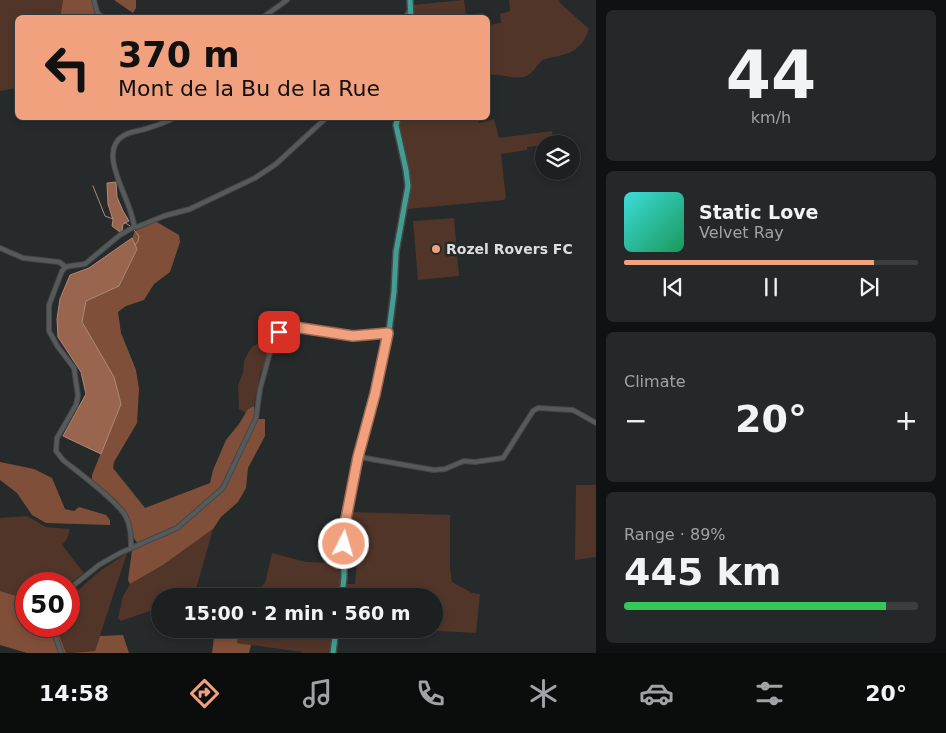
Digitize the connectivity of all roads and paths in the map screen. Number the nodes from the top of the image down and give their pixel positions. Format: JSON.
{"nodes":[{"id":1,"x":94,"y":0,"type":"edge"},
{"id":2,"x":287,"y":0,"type":"edge"},
{"id":3,"x":410,"y":0,"type":"edge"},
{"id":4,"x":410,"y":10,"type":"junction"},
{"id":5,"x":100,"y":15,"type":"edge"},
{"id":6,"x":266,"y":15,"type":"edge"},
{"id":7,"x":407,"y":15,"type":"edge"},
{"id":8,"x":411,"y":15,"type":"edge"},
{"id":9,"x":169,"y":120,"type":"edge"},
{"id":10,"x":324,"y":120,"type":"edge"},
{"id":11,"x":397,"y":120,"type":"edge"},
{"id":12,"x":134,"y":226,"type":"junction"},
{"id":13,"x":0,"y":248,"type":"edge"},
{"id":14,"x":66,"y":267,"type":"junction"},
{"id":15,"x":388,"y":333,"type":"junction"},
{"id":16,"x":596,"y":422,"type":"edge"},
{"id":17,"x":358,"y":457,"type":"junction"},
{"id":18,"x":131,"y":548,"type":"junction"},
{"id":19,"x":80,"y":580,"type":"edge"},
{"id":20,"x":343,"y":588,"type":"edge"},
{"id":21,"x":56,"y":637,"type":"edge"},
{"id":22,"x":335,"y":638,"type":"edge"},
{"id":23,"x":61,"y":653,"type":"edge"},
{"id":24,"x":333,"y":653,"type":"edge"}],
"edges":[{"from":1,"to":5,"type":"street"},
{"from":2,"to":6,"type":"street"},
{"from":3,"to":4,"type":"main road"},
{"from":4,"to":7,"type":"street"},
{"from":4,"to":8,"type":"main road"},
{"from":9,"to":12,"type":"street"},
{"from":10,"to":12,"type":"street"},
{"from":11,"to":15,"type":"main road"},
{"from":12,"to":14,"type":"street"},
{"from":13,"to":14,"type":"street"},
{"from":14,"to":18,"type":"street"},
{"from":15,"to":17,"type":"main road"},
{"from":15,"to":18,"type":"street"},
{"from":16,"to":17,"type":"street"},
{"from":17,"to":20,"type":"main road"},
{"from":18,"to":19,"type":"street"},
{"from":21,"to":23,"type":"street"},
{"from":22,"to":24,"type":"main road"}]}
